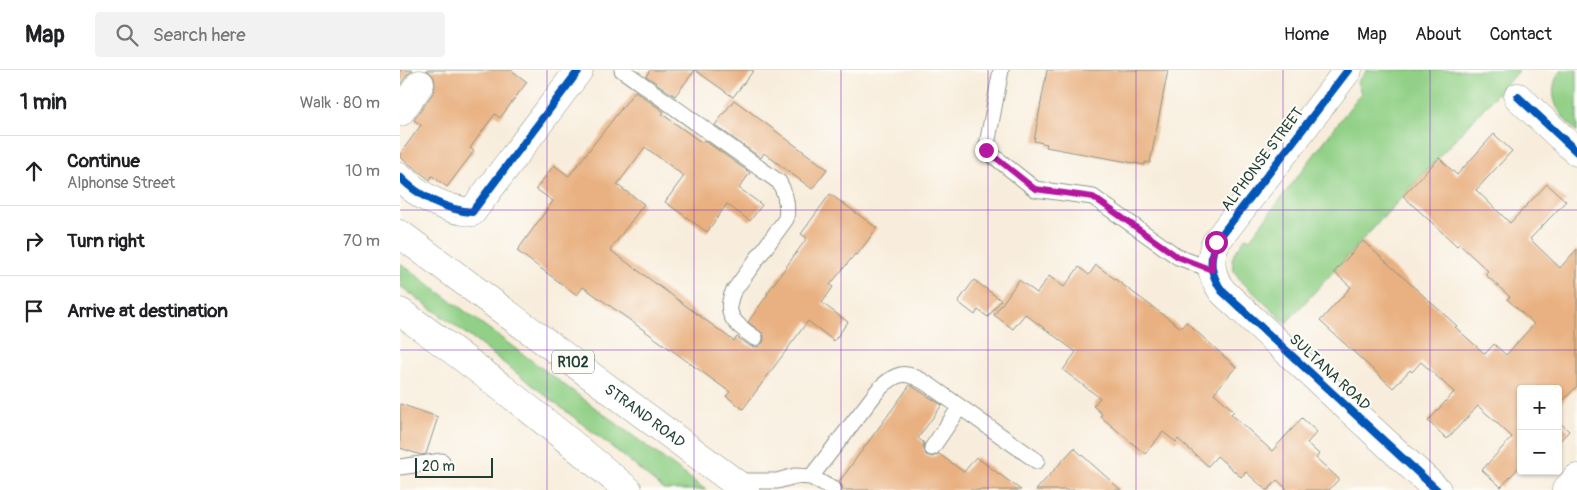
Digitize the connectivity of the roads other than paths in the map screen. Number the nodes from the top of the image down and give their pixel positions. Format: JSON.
{"nodes":[{"id":1,"x":579,"y":70,"type":"edge"},
{"id":2,"x":622,"y":70,"type":"edge"},
{"id":3,"x":1001,"y":70,"type":"edge"},
{"id":4,"x":1337,"y":73,"type":"edge"},
{"id":5,"x":420,"y":84,"type":"dead end"},
{"id":6,"x":1518,"y":97,"type":"dead end"},
{"id":7,"x":400,"y":112,"type":"edge"},
{"id":8,"x":1577,"y":152,"type":"edge"},
{"id":9,"x":400,"y":178,"type":"edge"},
{"id":10,"x":400,"y":234,"type":"edge"},
{"id":11,"x":1212,"y":270,"type":"junction"},
{"id":12,"x":400,"y":312,"type":"edge"},
{"id":13,"x":755,"y":338,"type":"dead end"},
{"id":14,"x":960,"y":407,"type":"junction"},
{"id":15,"x":932,"y":448,"type":"dead end"},
{"id":16,"x":442,"y":461,"type":"dead end"},
{"id":17,"x":1037,"y":462,"type":"dead end"},
{"id":18,"x":400,"y":467,"type":"edge"},
{"id":19,"x":811,"y":477,"type":"junction"},
{"id":20,"x":1577,"y":478,"type":"edge"},
{"id":21,"x":739,"y":485,"type":"edge"},
{"id":22,"x":628,"y":490,"type":"edge"},
{"id":23,"x":834,"y":490,"type":"edge"},
{"id":24,"x":1437,"y":490,"type":"edge"},
{"id":25,"x":1566,"y":490,"type":"edge"}],
"edges":[{"from":1,"to":9,"type":"street"},
{"from":2,"to":13,"type":"lane"},
{"from":3,"to":11,"type":"lane"},
{"from":4,"to":11,"type":"street","name":"ALPHONSE STREET"},
{"from":5,"to":7,"type":"street"},
{"from":6,"to":8,"type":"street"},
{"from":10,"to":21,"type":"street","name":"STRAND ROAD","number":"R102"},
{"from":11,"to":24,"type":"street","name":"SULTANA ROAD"},
{"from":12,"to":22,"type":"street"},
{"from":14,"to":15,"type":"lane"},
{"from":14,"to":17,"type":"lane"},
{"from":14,"to":19,"type":"lane"},
{"from":16,"to":18,"type":"lane"},
{"from":19,"to":21,"type":"lane"},
{"from":19,"to":23,"type":"lane"},
{"from":20,"to":25,"type":"street"}]}
